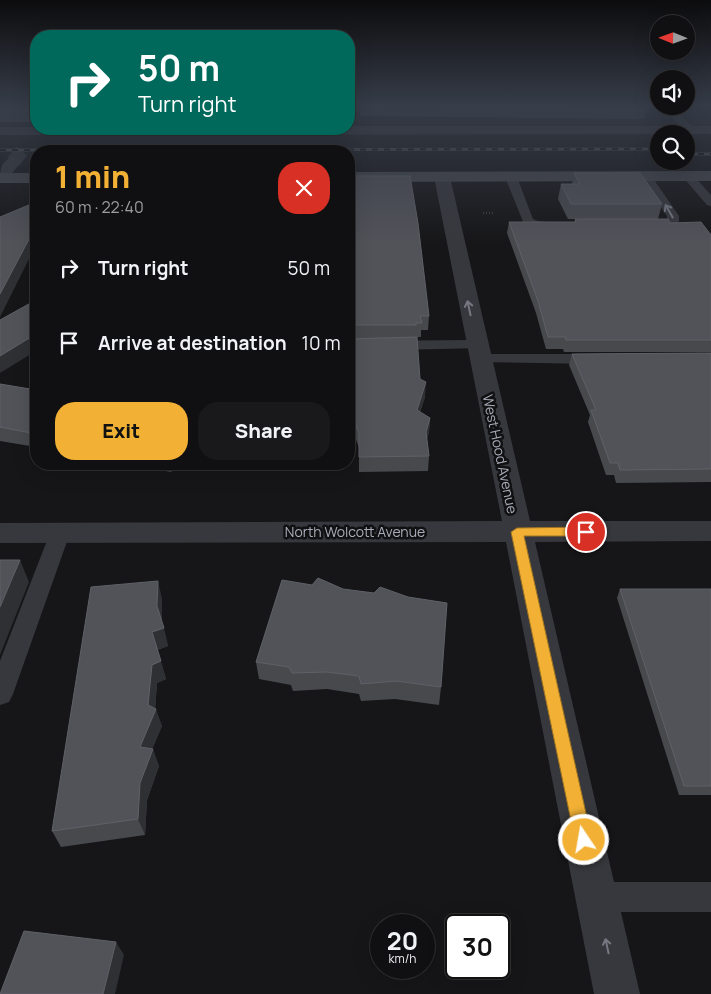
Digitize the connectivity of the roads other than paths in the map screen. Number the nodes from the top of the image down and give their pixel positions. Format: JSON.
{"nodes":[{"id":1,"x":13,"y":162,"type":"tunnel mouth"},
{"id":2,"x":511,"y":176,"type":"junction"},
{"id":3,"x":646,"y":176,"type":"junction"},
{"id":4,"x":688,"y":176,"type":"junction"},
{"id":5,"x":711,"y":176,"type":"edge"},
{"id":6,"x":355,"y":177,"type":"edge"},
{"id":7,"x":442,"y":177,"type":"junction"},
{"id":8,"x":0,"y":178,"type":"edge"},
{"id":9,"x":30,"y":178,"type":"edge"},
{"id":10,"x":711,"y":202,"type":"edge"},
{"id":11,"x":630,"y":225,"type":"edge"},
{"id":12,"x":563,"y":226,"type":"edge"},
{"id":13,"x":355,"y":346,"type":"edge"},
{"id":14,"x":478,"y":352,"type":"junction"},
{"id":15,"x":613,"y":359,"type":"edge"},
{"id":16,"x":711,"y":531,"type":"edge"},
{"id":17,"x":517,"y":532,"type":"junction"},
{"id":18,"x":0,"y":533,"type":"edge"},
{"id":19,"x":60,"y":533,"type":"junction"},
{"id":20,"x":0,"y":694,"type":"edge"},
{"id":21,"x":596,"y":897,"type":"junction"},
{"id":22,"x":711,"y":897,"type":"edge"},
{"id":23,"x":617,"y":994,"type":"edge"}],
"edges":[{"from":1,"to":8,"type":"street"},
{"from":2,"to":3,"type":"main road"},
{"from":2,"to":7,"type":"main road"},
{"from":2,"to":12,"type":"lane"},
{"from":3,"to":4,"type":"main road"},
{"from":11,"to":3,"type":"lane","one_way":true},
{"from":4,"to":5,"type":"main road"},
{"from":4,"to":10,"type":"lane"},
{"from":6,"to":7,"type":"main road"},
{"from":14,"to":7,"type":"street","name":"West Hood Avenue","one_way":true},
{"from":8,"to":9,"type":"main road"},
{"from":13,"to":14,"type":"lane"},
{"from":14,"to":15,"type":"lane"},
{"from":14,"to":17,"type":"street","name":"West Hood Avenue"},
{"from":16,"to":17,"type":"street","name":"North Wolcott Avenue"},
{"from":17,"to":19,"type":"street","name":"North Wolcott Avenue"},
{"from":17,"to":21,"type":"street","name":"West Hood Avenue"},
{"from":18,"to":19,"type":"street","name":"North Wolcott Avenue"},
{"from":19,"to":20,"type":"lane"},
{"from":21,"to":22,"type":"lane"},
{"from":23,"to":21,"type":"street","name":"West Hood Avenue","one_way":true}]}
